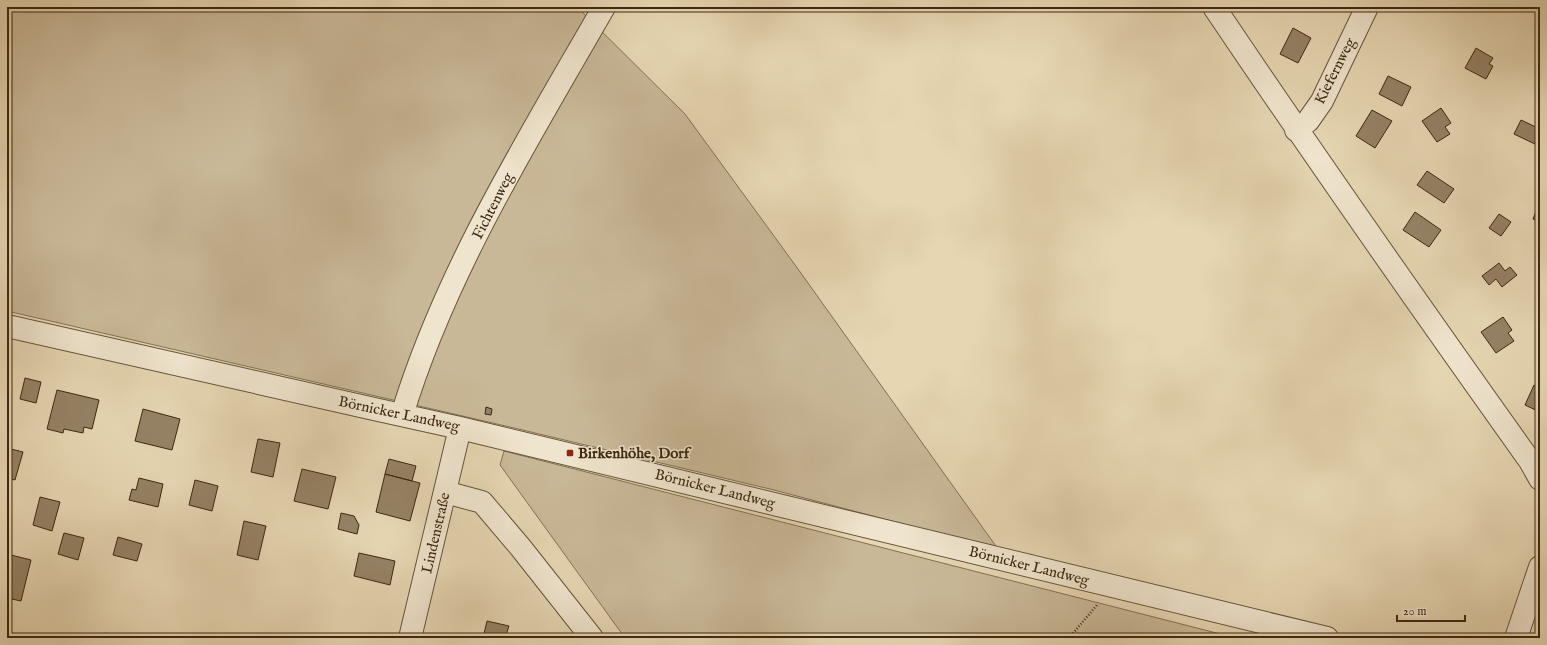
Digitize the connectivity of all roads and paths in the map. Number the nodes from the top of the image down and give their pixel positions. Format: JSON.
{"nodes":[{"id":1,"x":604,"y":7,"type":"edge"},
{"id":2,"x":1214,"y":7,"type":"edge"},
{"id":3,"x":1367,"y":7,"type":"edge"},
{"id":4,"x":1296,"y":130,"type":"junction"},
{"id":5,"x":7,"y":326,"type":"edge"},
{"id":6,"x":402,"y":415,"type":"junction"},
{"id":7,"x":460,"y":428,"type":"junction"},
{"id":8,"x":1540,"y":479,"type":"edge"},
{"id":9,"x":445,"y":492,"type":"junction"},
{"id":10,"x":1540,"y":567,"type":"edge"},
{"id":11,"x":1103,"y":583,"type":"junction"},
{"id":12,"x":410,"y":638,"type":"edge"},
{"id":13,"x":592,"y":638,"type":"edge"},
{"id":14,"x":1069,"y":638,"type":"edge"},
{"id":15,"x":1327,"y":638,"type":"edge"},
{"id":16,"x":1516,"y":638,"type":"edge"}],
"edges":[{"from":1,"to":6,"type":"street","name":"Fichtenweg"},
{"from":2,"to":4,"type":"street"},
{"from":3,"to":4,"type":"street","name":"Kiefernweg"},
{"from":4,"to":8,"type":"street"},
{"from":5,"to":6,"type":"street","name":"Börnicker Landweg"},
{"from":6,"to":7,"type":"street","name":"Börnicker Landweg"},
{"from":7,"to":9,"type":"street","name":"Lindenstraße"},
{"from":7,"to":11,"type":"street","name":"Börnicker Landweg"},
{"from":9,"to":12,"type":"street","name":"Lindenstraße"},
{"from":9,"to":13,"type":"street"},
{"from":10,"to":16,"type":"street"},
{"from":11,"to":14,"type":"path"},
{"from":11,"to":15,"type":"street","name":"Börnicker Landweg"}]}
